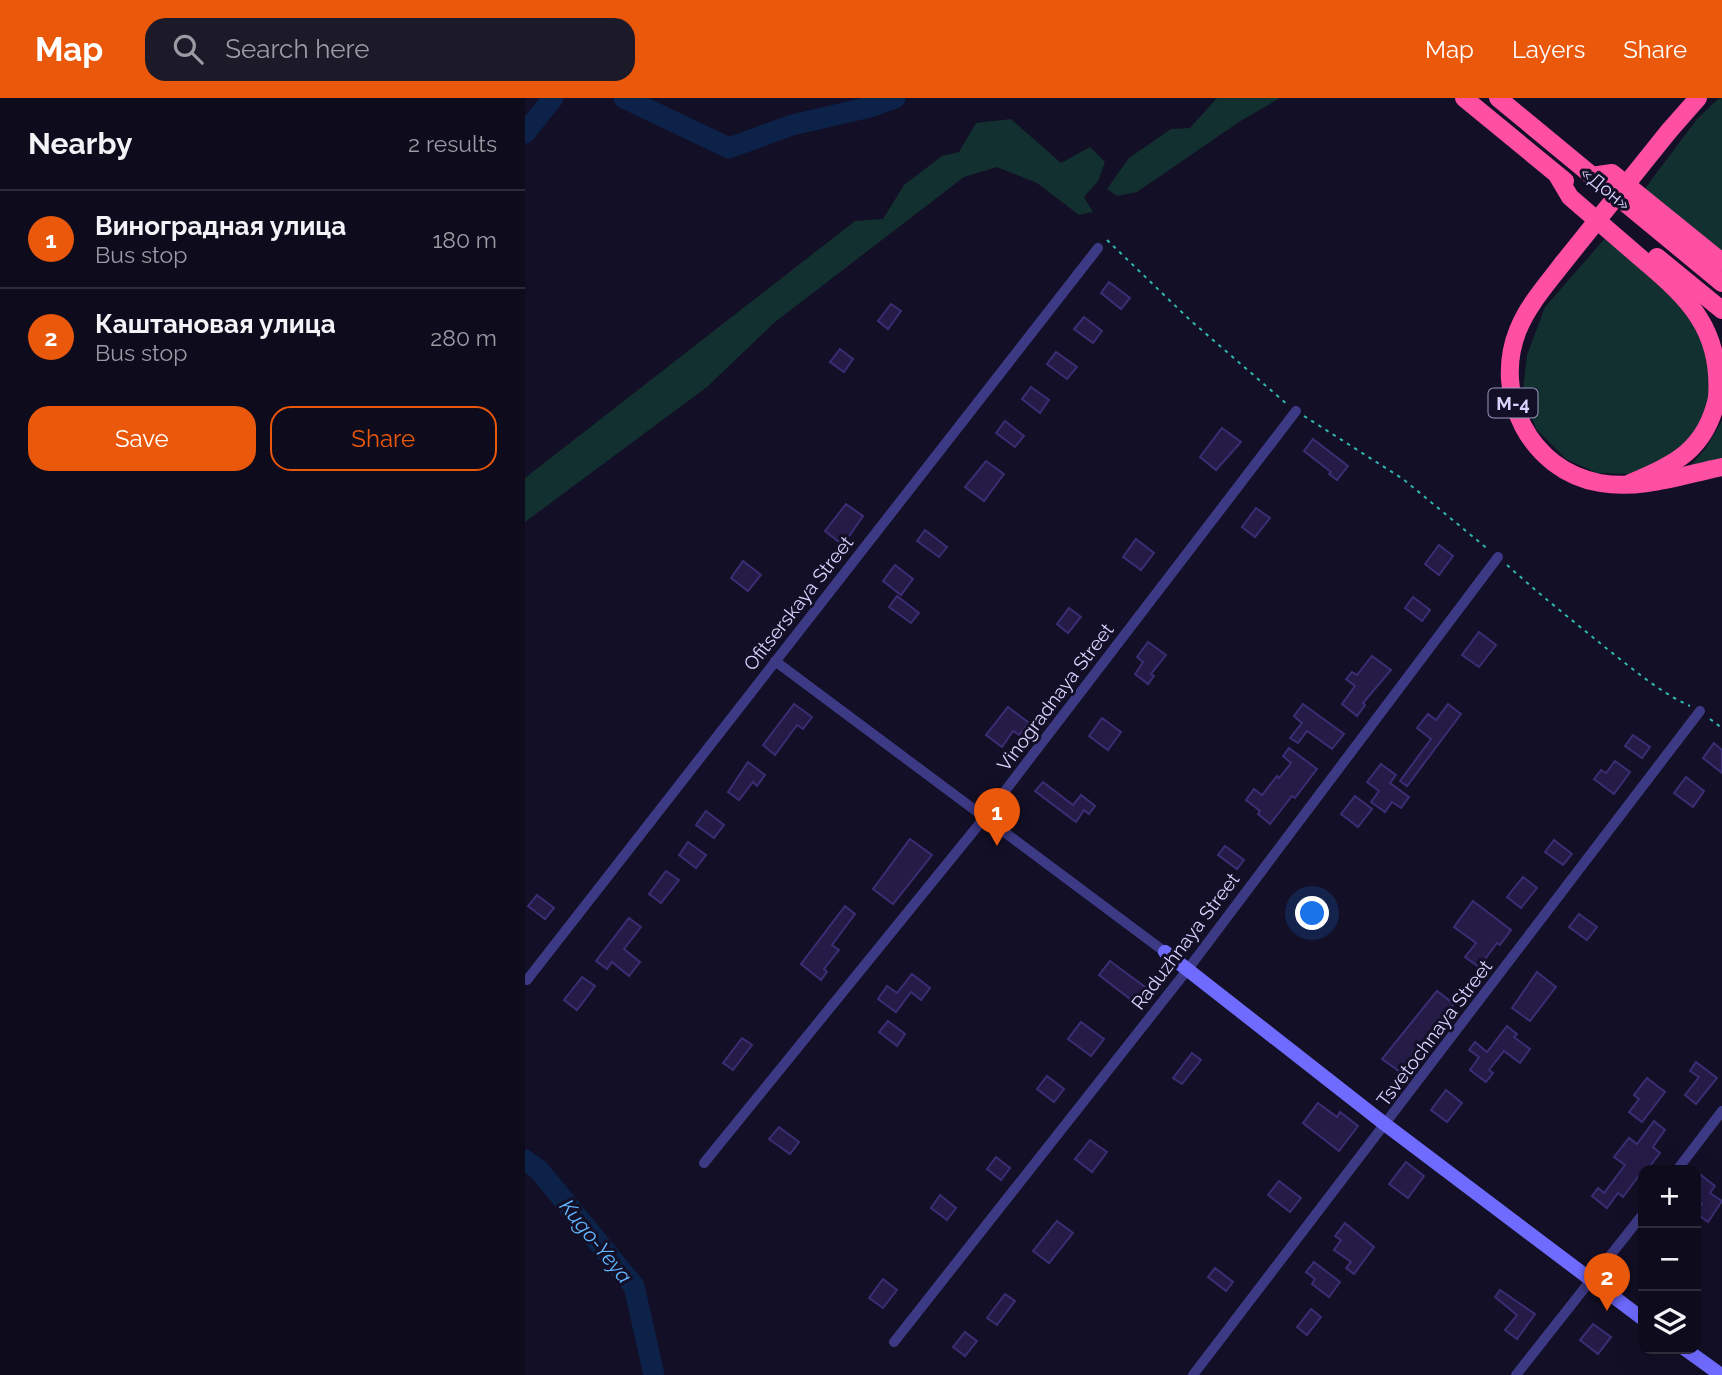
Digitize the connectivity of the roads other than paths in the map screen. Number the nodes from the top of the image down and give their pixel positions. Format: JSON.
{"nodes":[{"id":1,"x":1464,"y":98,"type":"edge"},
{"id":2,"x":1498,"y":98,"type":"edge"},
{"id":3,"x":1698,"y":98,"type":"edge"},
{"id":4,"x":1557,"y":175,"type":"junction"},
{"id":5,"x":1591,"y":176,"type":"junction"},
{"id":6,"x":1098,"y":248,"type":"road end"},
{"id":7,"x":1722,"y":262,"type":"edge"},
{"id":8,"x":1722,"y":283,"type":"edge"},
{"id":9,"x":1722,"y":310,"type":"edge"},
{"id":10,"x":1296,"y":411,"type":"road end"},
{"id":11,"x":1722,"y":467,"type":"edge"},
{"id":12,"x":1630,"y":483,"type":"junction"},
{"id":13,"x":1498,"y":557,"type":"road end"},
{"id":14,"x":775,"y":661,"type":"junction"},
{"id":15,"x":1700,"y":711,"type":"road end"},
{"id":16,"x":985,"y":817,"type":"junction"},
{"id":17,"x":1165,"y":951,"type":"joint"},
{"id":18,"x":1188,"y":969,"type":"junction"},
{"id":19,"x":527,"y":980,"type":"edge"},
{"id":20,"x":1722,"y":1111,"type":"edge"},
{"id":21,"x":1386,"y":1125,"type":"junction"},
{"id":22,"x":704,"y":1163,"type":"dead end"},
{"id":23,"x":1681,"y":1165,"type":"edge"},
{"id":24,"x":1638,"y":1221,"type":"edge"},
{"id":25,"x":1592,"y":1281,"type":"junction"},
{"id":26,"x":1638,"y":1315,"type":"edge"},
{"id":27,"x":894,"y":1342,"type":"dead end"},
{"id":28,"x":1692,"y":1354,"type":"edge"},
{"id":29,"x":1193,"y":1375,"type":"edge"},
{"id":30,"x":1516,"y":1375,"type":"edge"},
{"id":31,"x":1721,"y":1375,"type":"edge"}],
"edges":[{"from":1,"to":4,"type":"highway","name":"«Дон»","number":"М-4"},
{"from":2,"to":5,"type":"highway","name":"«Дон»"},
{"from":3,"to":12,"type":"highway","number":"М-4","bridge":true},
{"from":4,"to":9,"type":"highway","name":"«Дон»","number":"М-4"},
{"from":4,"to":12,"type":"highway","number":"М-4"},
{"from":5,"to":7,"type":"highway"},
{"from":5,"to":8,"type":"highway","name":"«Дон»"},
{"from":6,"to":14,"type":"street","name":"Ofitserskaya Street"},
{"from":10,"to":16,"type":"street","name":"Vinogradnaya Street"},
{"from":11,"to":12,"type":"highway","number":"М-4"},
{"from":13,"to":18,"type":"street","name":"Raduzhnaya Street"},
{"from":14,"to":16,"type":"street"},
{"from":14,"to":19,"type":"street","name":"Ofitserskaya Street"},
{"from":15,"to":21,"type":"street","name":"Tsvetochnaya Street"},
{"from":16,"to":17,"type":"street"},
{"from":16,"to":22,"type":"street","name":"Vinogradnaya Street"},
{"from":17,"to":18,"type":"street"},
{"from":18,"to":21,"type":"street"},
{"from":18,"to":27,"type":"street","name":"Raduzhnaya Street"},
{"from":20,"to":23,"type":"street"},
{"from":21,"to":25,"type":"street"},
{"from":21,"to":29,"type":"street","name":"Tsvetochnaya Street"},
{"from":24,"to":25,"type":"street"},
{"from":25,"to":26,"type":"street"},
{"from":25,"to":30,"type":"street"},
{"from":28,"to":31,"type":"street"}]}
